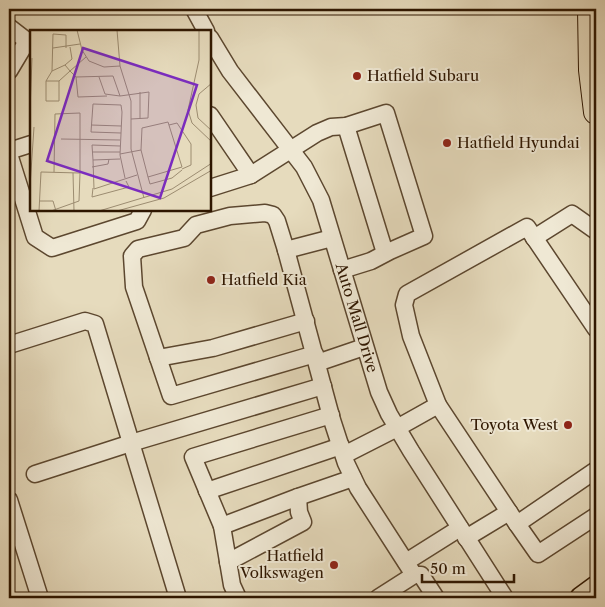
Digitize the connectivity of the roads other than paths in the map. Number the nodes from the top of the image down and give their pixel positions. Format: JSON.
{"nodes":[{"id":1,"x":194,"y":9,"type":"edge"},
{"id":2,"x":590,"y":9,"type":"edge"},
{"id":3,"x":9,"y":27,"type":"edge"},
{"id":4,"x":204,"y":30,"type":"edge"},
{"id":5,"x":211,"y":41,"type":"edge"},
{"id":6,"x":29,"y":43,"type":"edge"},
{"id":7,"x":9,"y":70,"type":"edge"},
{"id":8,"x":596,"y":112,"type":"edge"},
{"id":9,"x":211,"y":116,"type":"edge"},
{"id":10,"x":346,"y":126,"type":"junction"},
{"id":11,"x":30,"y":144,"type":"edge"},
{"id":12,"x":290,"y":149,"type":"junction"},
{"id":13,"x":9,"y":152,"type":"edge"},
{"id":14,"x":251,"y":175,"type":"junction"},
{"id":15,"x":211,"y":188,"type":"edge"},
{"id":16,"x":142,"y":211,"type":"edge"},
{"id":17,"x":596,"y":231,"type":"edge"},
{"id":18,"x":332,"y":238,"type":"junction"},
{"id":19,"x":534,"y":238,"type":"junction"},
{"id":20,"x":286,"y":250,"type":"junction"},
{"id":21,"x":385,"y":254,"type":"junction"},
{"id":22,"x":342,"y":270,"type":"junction"},
{"id":23,"x":306,"y":321,"type":"junction"},
{"id":24,"x":596,"y":328,"type":"edge"},
{"id":25,"x":9,"y":345,"type":"edge"},
{"id":26,"x":364,"y":347,"type":"junction"},
{"id":27,"x":158,"y":358,"type":"junction"},
{"id":28,"x":316,"y":358,"type":"junction"},
{"id":29,"x":323,"y":386,"type":"junction"},
{"id":30,"x":438,"y":405,"type":"junction"},
{"id":31,"x":331,"y":415,"type":"junction"},
{"id":32,"x":397,"y":428,"type":"junction"},
{"id":33,"x":131,"y":443,"type":"junction"},
{"id":34,"x":342,"y":450,"type":"junction"},
{"id":35,"x":596,"y":470,"type":"edge"},
{"id":36,"x":35,"y":474,"type":"dead end"},
{"id":37,"x":354,"y":478,"type":"junction"},
{"id":38,"x":207,"y":491,"type":"junction"},
{"id":39,"x":298,"y":497,"type":"junction"},
{"id":40,"x":9,"y":500,"type":"edge"},
{"id":41,"x":596,"y":516,"type":"edge"},
{"id":42,"x":513,"y":518,"type":"junction"},
{"id":43,"x":222,"y":526,"type":"junction"},
{"id":44,"x":463,"y":533,"type":"junction"},
{"id":45,"x":228,"y":562,"type":"junction"},
{"id":46,"x":410,"y":568,"type":"junction"},
{"id":47,"x":596,"y":587,"type":"edge"},
{"id":48,"x":40,"y":598,"type":"edge"},
{"id":49,"x":178,"y":598,"type":"edge"},
{"id":50,"x":238,"y":598,"type":"edge"},
{"id":51,"x":378,"y":598,"type":"edge"},
{"id":52,"x":436,"y":598,"type":"edge"},
{"id":53,"x":505,"y":598,"type":"edge"},
{"id":54,"x":581,"y":598,"type":"edge"}],
"edges":[{"from":1,"to":4,"type":"street","name":"Auto Mall Drive"},
{"from":2,"to":8,"type":"highway"},
{"from":3,"to":6,"type":"street"},
{"from":5,"to":12,"type":"street","name":"Auto Mall Drive"},
{"from":6,"to":7,"type":"street"},
{"from":9,"to":14,"type":"street"},
{"from":10,"to":12,"type":"street"},
{"from":10,"to":21,"type":"street"},
{"from":10,"to":21,"type":"street"},
{"from":11,"to":13,"type":"street"},
{"from":12,"to":14,"type":"street"},
{"from":12,"to":18,"type":"street","name":"Auto Mall Drive"},
{"from":13,"to":16,"type":"street"},
{"from":14,"to":15,"type":"street"},
{"from":17,"to":19,"type":"street"},
{"from":18,"to":20,"type":"street"},
{"from":18,"to":22,"type":"street","name":"Auto Mall Drive"},
{"from":19,"to":24,"type":"street"},
{"from":19,"to":30,"type":"street"},
{"from":20,"to":23,"type":"street"},
{"from":20,"to":27,"type":"street"},
{"from":21,"to":22,"type":"street"},
{"from":22,"to":26,"type":"street","name":"Auto Mall Drive"},
{"from":23,"to":27,"type":"street"},
{"from":23,"to":28,"type":"street"},
{"from":25,"to":33,"type":"street"},
{"from":26,"to":28,"type":"street"},
{"from":26,"to":32,"type":"street","name":"Auto Mall Drive"},
{"from":27,"to":28,"type":"street"},
{"from":28,"to":29,"type":"street"},
{"from":29,"to":31,"type":"street"},
{"from":29,"to":33,"type":"street"},
{"from":30,"to":32,"type":"street"},
{"from":30,"to":42,"type":"street"},
{"from":31,"to":34,"type":"street"},
{"from":31,"to":38,"type":"street"},
{"from":32,"to":34,"type":"street"},
{"from":32,"to":44,"type":"street","name":"Auto Mall Drive"},
{"from":33,"to":36,"type":"street"},
{"from":33,"to":49,"type":"street"},
{"from":34,"to":37,"type":"street"},
{"from":34,"to":38,"type":"street"},
{"from":35,"to":42,"type":"street"},
{"from":37,"to":39,"type":"street"},
{"from":37,"to":46,"type":"street"},
{"from":38,"to":43,"type":"street"},
{"from":39,"to":43,"type":"street"},
{"from":39,"to":45,"type":"street"},
{"from":40,"to":48,"type":"street"},
{"from":41,"to":42,"type":"street"},
{"from":42,"to":44,"type":"street"},
{"from":43,"to":45,"type":"street"},
{"from":44,"to":46,"type":"street"},
{"from":44,"to":53,"type":"street","name":"Auto Mall Drive"},
{"from":45,"to":50,"type":"street"},
{"from":46,"to":51,"type":"street"},
{"from":46,"to":52,"type":"street"},
{"from":47,"to":54,"type":"main road"}]}
